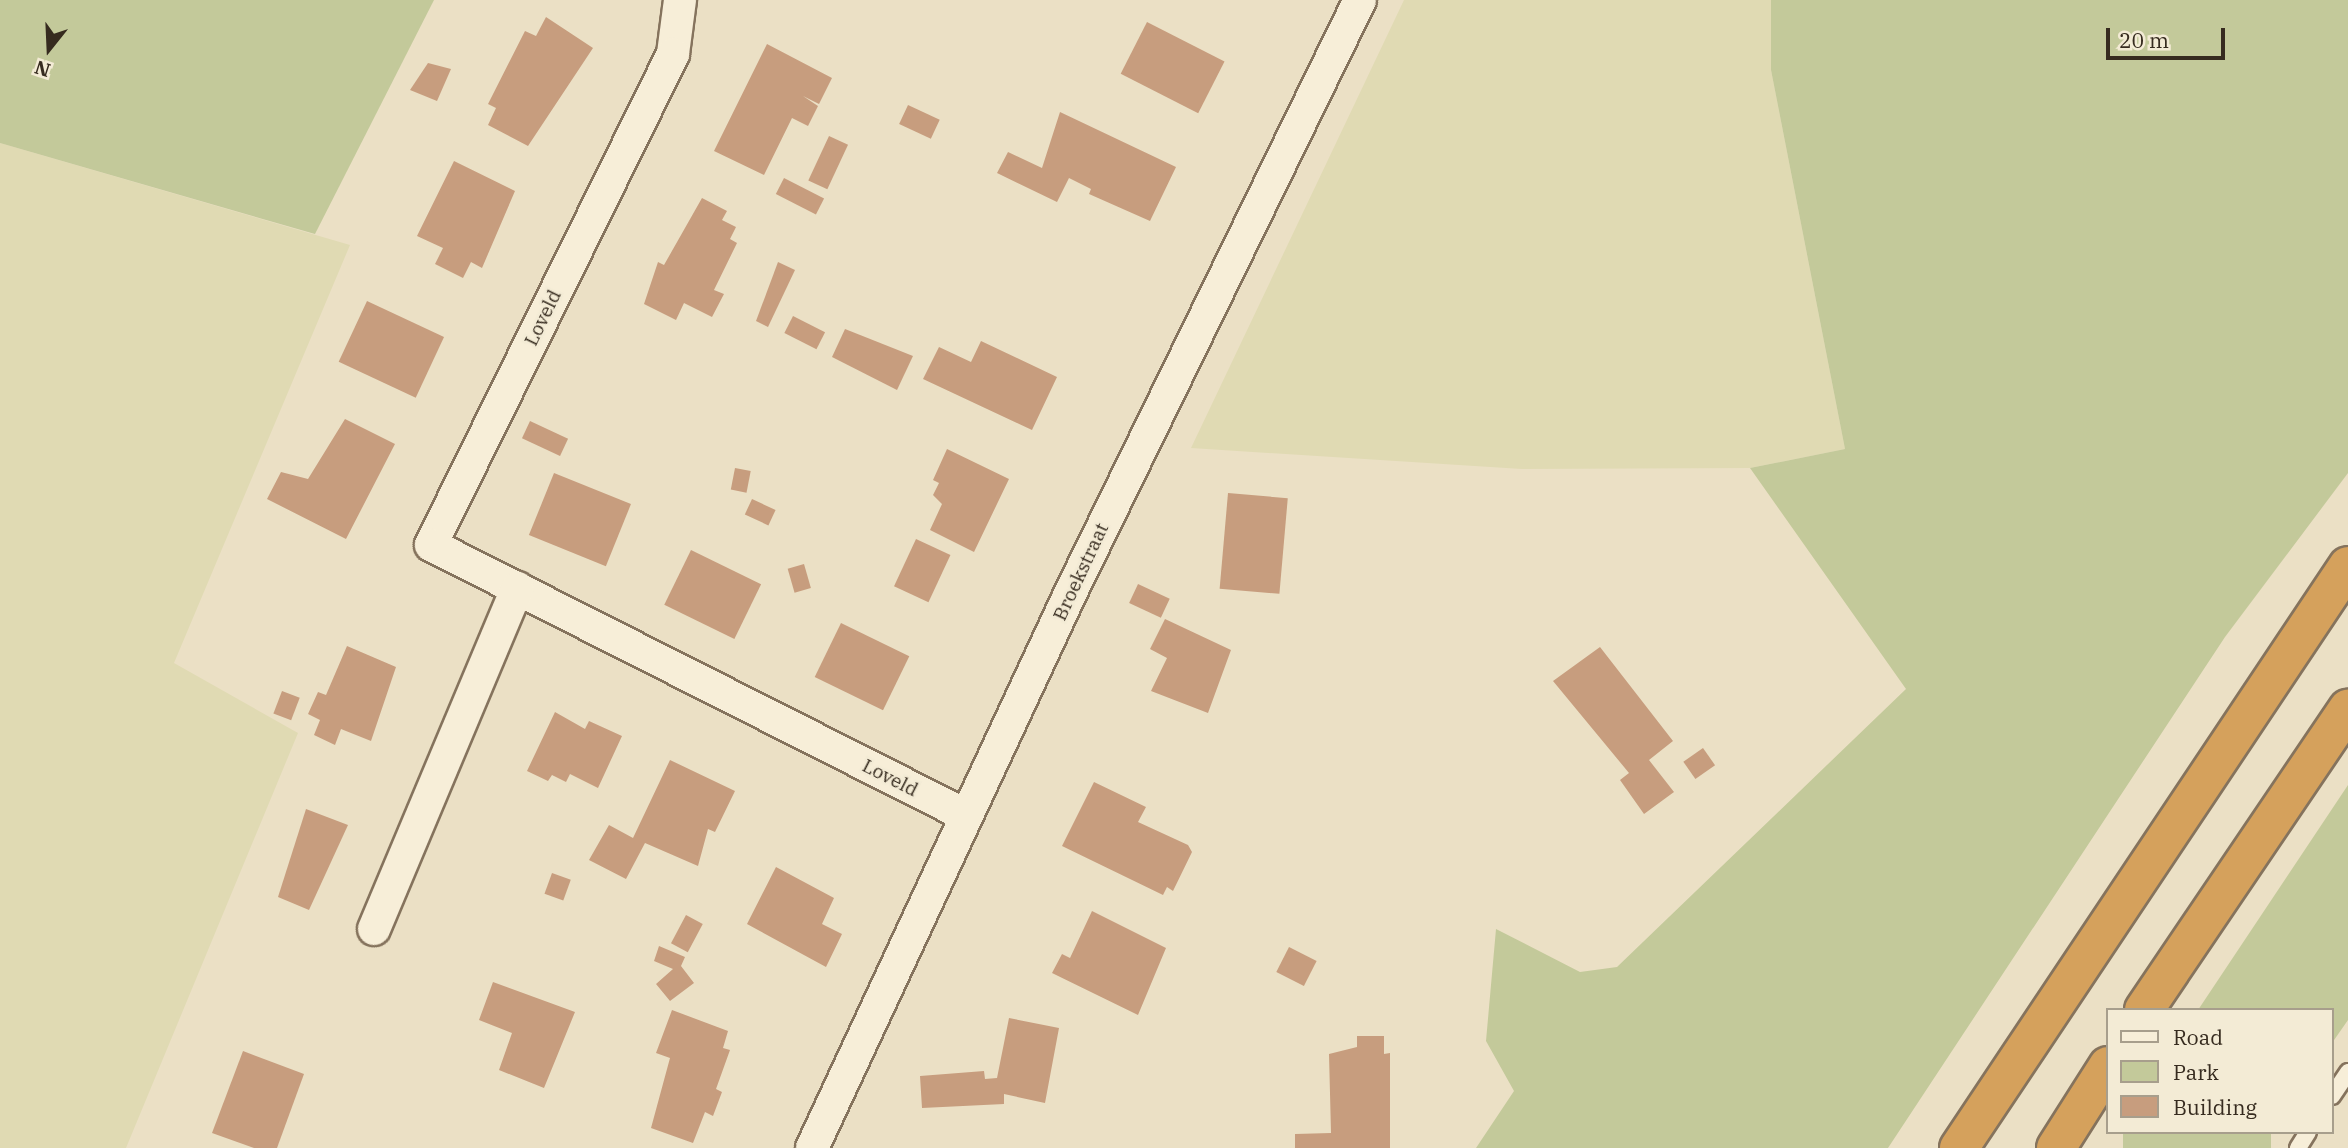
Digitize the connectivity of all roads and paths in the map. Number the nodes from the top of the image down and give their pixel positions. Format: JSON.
{"nodes":[{"id":1,"x":680,"y":0,"type":"edge"},
{"id":2,"x":1360,"y":0,"type":"edge"},
{"id":3,"x":2348,"y":566,"type":"edge"},
{"id":4,"x":517,"y":588,"type":"junction"},
{"id":5,"x":2348,"y":709,"type":"edge"},
{"id":6,"x":965,"y":815,"type":"junction"},
{"id":7,"x":374,"y":929,"type":"dead end"},
{"id":8,"x":2145,"y":1008,"type":"edge"},
{"id":9,"x":2106,"y":1069,"type":"edge"},
{"id":10,"x":2348,"y":1072,"type":"edge"},
{"id":11,"x":2334,"y":1093,"type":"edge"},
{"id":12,"x":812,"y":1148,"type":"edge"},
{"id":13,"x":1959,"y":1148,"type":"edge"},
{"id":14,"x":2056,"y":1148,"type":"edge"}],
"edges":[{"from":1,"to":4,"type":"street","name":"Loveld"},
{"from":2,"to":6,"type":"street","name":"Broekstraat"},
{"from":3,"to":13,"type":"highway"},
{"from":4,"to":6,"type":"street","name":"Loveld"},
{"from":4,"to":7,"type":"street"},
{"from":5,"to":8,"type":"highway"},
{"from":6,"to":12,"type":"street","name":"Broekstraat"},
{"from":9,"to":14,"type":"highway"},
{"from":10,"to":11,"type":"lane"}]}
